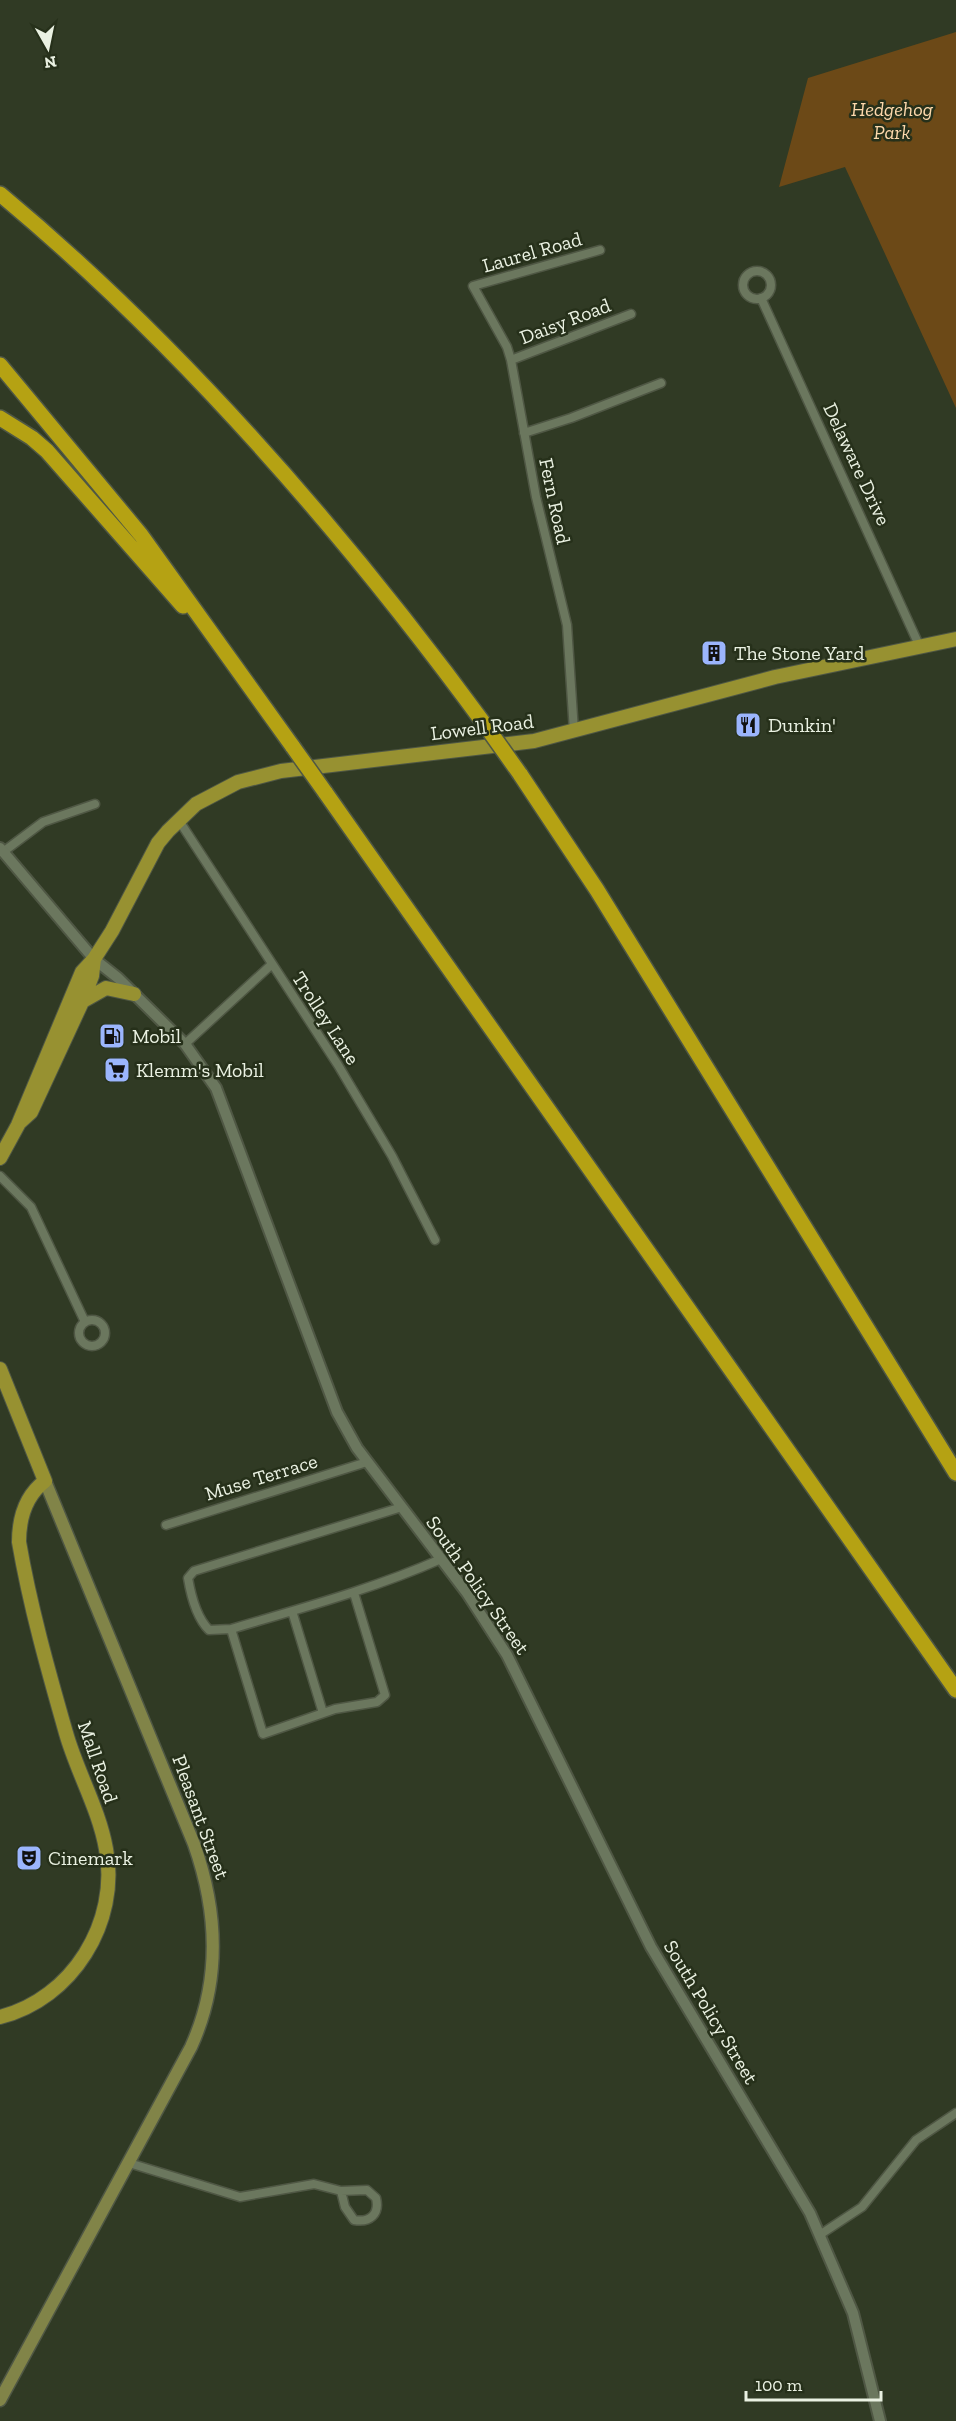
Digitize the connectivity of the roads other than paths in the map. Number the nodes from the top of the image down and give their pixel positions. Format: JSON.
{"nodes":[{"id":1,"x":0,"y":194,"type":"edge"},
{"id":2,"x":600,"y":250,"type":"dead end"},
{"id":3,"x":473,"y":286,"type":"joint"},
{"id":4,"x":761,"y":298,"type":"dead end"},
{"id":5,"x":632,"y":314,"type":"dead end"},
{"id":6,"x":511,"y":360,"type":"junction"},
{"id":7,"x":0,"y":365,"type":"edge"},
{"id":8,"x":661,"y":383,"type":"dead end"},
{"id":9,"x":0,"y":418,"type":"edge"},
{"id":10,"x":524,"y":433,"type":"junction"},
{"id":11,"x":956,"y":639,"type":"edge"},
{"id":12,"x":919,"y":645,"type":"junction"},
{"id":13,"x":232,"y":661,"type":"junction"},
{"id":14,"x":574,"y":732,"type":"junction"},
{"id":15,"x":95,"y":804,"type":"dead end"},
{"id":16,"x":178,"y":819,"type":"junction"},
{"id":17,"x":2,"y":850,"type":"edge"},
{"id":18,"x":94,"y":959,"type":"junction"},
{"id":19,"x":271,"y":964,"type":"junction"},
{"id":20,"x":134,"y":994,"type":"junction"},
{"id":21,"x":82,"y":1002,"type":"junction"},
{"id":22,"x":185,"y":1044,"type":"junction"},
{"id":23,"x":18,"y":1125,"type":"junction"},
{"id":24,"x":0,"y":1158,"type":"edge"},
{"id":25,"x":0,"y":1176,"type":"edge"},
{"id":26,"x":435,"y":1240,"type":"dead end"},
{"id":27,"x":85,"y":1322,"type":"dead end"},
{"id":28,"x":0,"y":1369,"type":"edge"},
{"id":29,"x":367,"y":1462,"type":"junction"},
{"id":30,"x":956,"y":1473,"type":"edge"},
{"id":31,"x":45,"y":1481,"type":"junction"},
{"id":32,"x":402,"y":1507,"type":"junction"},
{"id":33,"x":166,"y":1525,"type":"dead end"},
{"id":34,"x":441,"y":1559,"type":"junction"},
{"id":35,"x":354,"y":1593,"type":"junction"},
{"id":36,"x":292,"y":1611,"type":"junction"},
{"id":37,"x":231,"y":1629,"type":"junction"},
{"id":38,"x":956,"y":1690,"type":"edge"},
{"id":39,"x":323,"y":1713,"type":"junction"},
{"id":40,"x":0,"y":2017,"type":"edge"},
{"id":41,"x":956,"y":2113,"type":"edge"},
{"id":42,"x":129,"y":2163,"type":"junction"},
{"id":43,"x":341,"y":2191,"type":"junction"},
{"id":44,"x":821,"y":2234,"type":"junction"},
{"id":45,"x":0,"y":2400,"type":"edge"},
{"id":46,"x":880,"y":2421,"type":"edge"}],
"edges":[{"from":1,"to":30,"type":"highway","bridge":true},
{"from":2,"to":3,"type":"street","name":"Laurel Road"},
{"from":3,"to":6,"type":"street","name":"Fern Road"},
{"from":4,"to":12,"type":"street","name":"Delaware Drive"},
{"from":5,"to":6,"type":"street","name":"Daisy Road"},
{"from":6,"to":10,"type":"street","name":"Fern Road"},
{"from":7,"to":13,"type":"highway"},
{"from":8,"to":10,"type":"street"},
{"from":9,"to":13,"type":"highway"},
{"from":10,"to":14,"type":"street","name":"Fern Road"},
{"from":11,"to":12,"type":"main road","name":"Lowell Road"},
{"from":12,"to":14,"type":"main road","name":"Lowell Road"},
{"from":13,"to":38,"type":"highway","bridge":true},
{"from":14,"to":16,"type":"main road","name":"Lowell Road"},
{"from":15,"to":17,"type":"street"},
{"from":16,"to":18,"type":"main road","name":"Lowell Road"},
{"from":16,"to":19,"type":"street","name":"Trolley Lane"},
{"from":17,"to":18,"type":"street","name":"South Policy Street"},
{"from":18,"to":20,"type":"street","name":"South Policy Street"},
{"from":18,"to":21,"type":"main road"},
{"from":18,"to":23,"type":"main road"},
{"from":19,"to":22,"type":"street"},
{"from":19,"to":26,"type":"street","name":"Trolley Lane"},
{"from":20,"to":21,"type":"main road"},
{"from":20,"to":22,"type":"street","name":"South Policy Street"},
{"from":21,"to":23,"type":"main road"},
{"from":22,"to":29,"type":"street","name":"South Policy Street"},
{"from":23,"to":24,"type":"main road"},
{"from":25,"to":27,"type":"street"},
{"from":28,"to":31,"type":"main road","name":"Pleasant Street"},
{"from":29,"to":32,"type":"street","name":"South Policy Street"},
{"from":29,"to":33,"type":"street","name":"Muse Terrace"},
{"from":31,"to":40,"type":"main road","name":"Mall Road"},
{"from":31,"to":42,"type":"main road","name":"Pleasant Street"},
{"from":32,"to":34,"type":"street","name":"South Policy Street"},
{"from":32,"to":37,"type":"street"},
{"from":34,"to":35,"type":"street"},
{"from":34,"to":44,"type":"street","name":"South Policy Street"},
{"from":35,"to":36,"type":"street"},
{"from":35,"to":39,"type":"street"},
{"from":36,"to":37,"type":"street"},
{"from":36,"to":39,"type":"street"},
{"from":37,"to":39,"type":"street"},
{"from":41,"to":44,"type":"street"},
{"from":42,"to":43,"type":"street"},
{"from":42,"to":45,"type":"main road","name":"Pleasant Street"},
{"from":43,"to":43,"type":"street"},
{"from":44,"to":46,"type":"street","name":"South Policy Street"}]}
